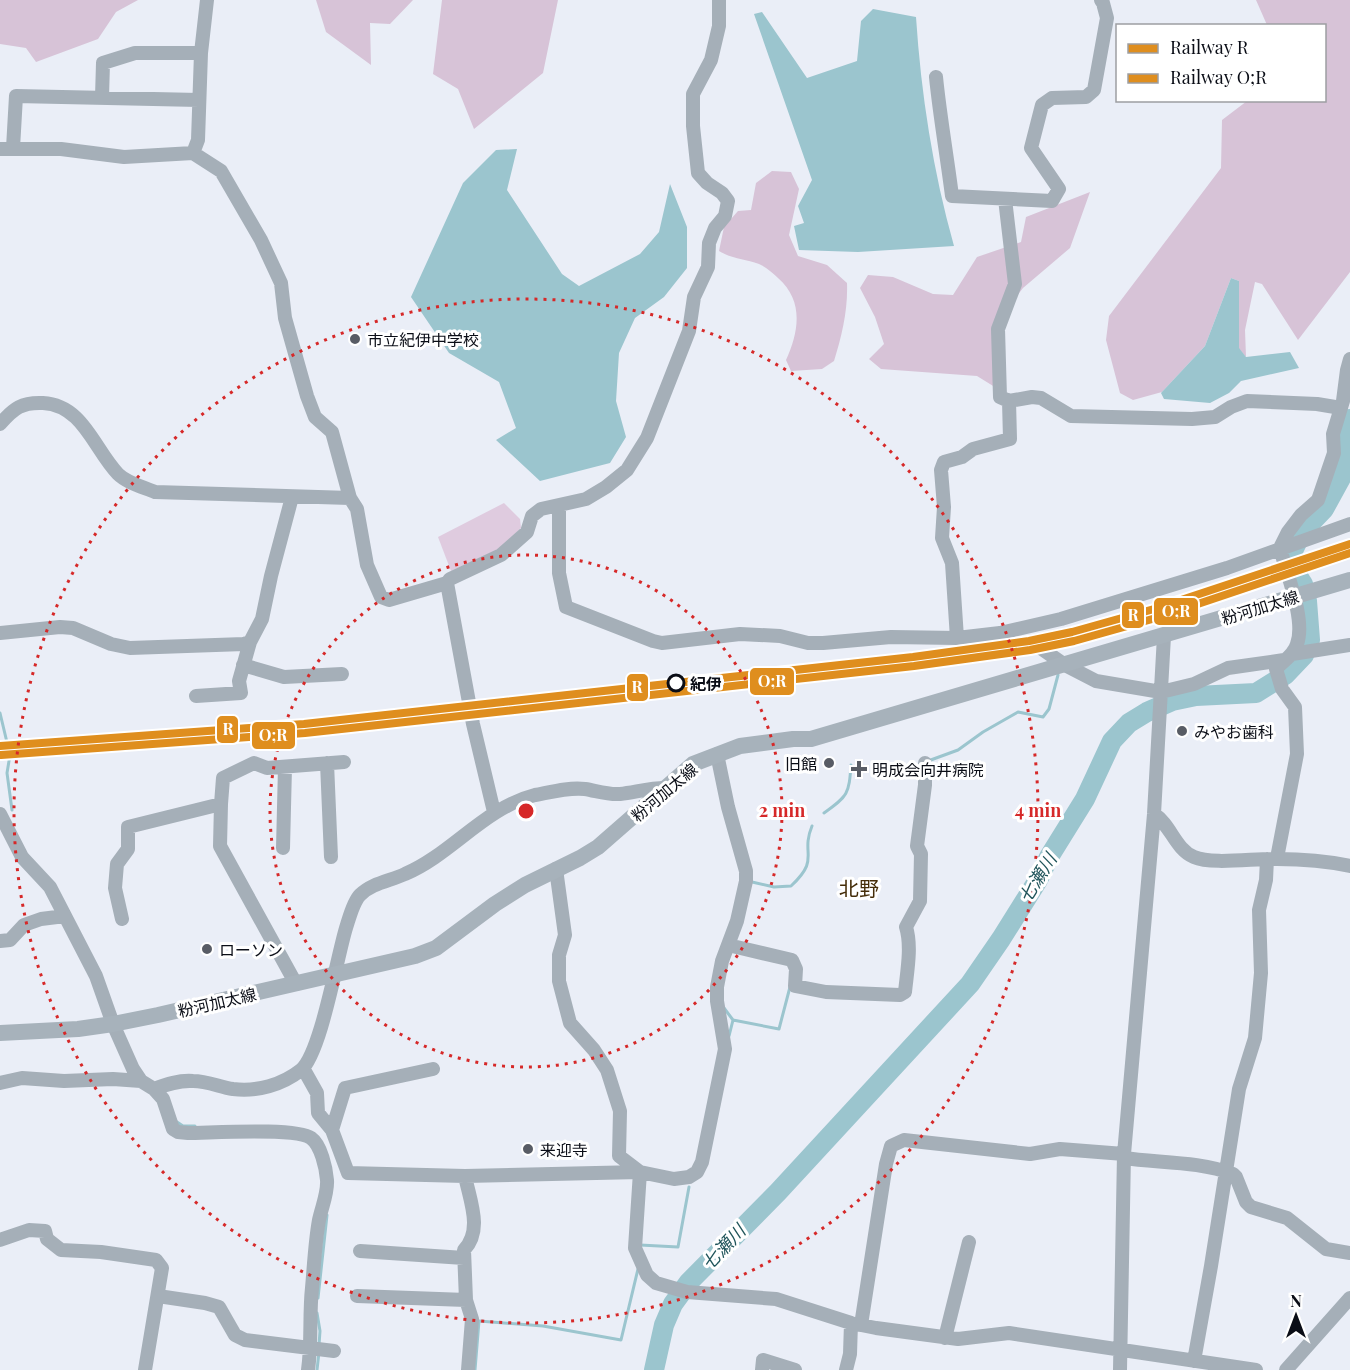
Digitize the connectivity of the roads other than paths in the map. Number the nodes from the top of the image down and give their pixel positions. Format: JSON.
{"nodes":[{"id":1,"x":207,"y":0,"type":"edge"},
{"id":2,"x":719,"y":0,"type":"edge"},
{"id":3,"x":1101,"y":0,"type":"edge"},
{"id":4,"x":201,"y":53,"type":"junction"},
{"id":5,"x":936,"y":77,"type":"dead end"},
{"id":6,"x":102,"y":96,"type":"junction"},
{"id":7,"x":199,"y":100,"type":"junction"},
{"id":8,"x":7,"y":148,"type":"edge"},
{"id":9,"x":193,"y":153,"type":"junction"},
{"id":10,"x":1005,"y":199,"type":"junction"},
{"id":11,"x":1350,"y":359,"type":"edge"},
{"id":12,"x":1009,"y":402,"type":"junction"},
{"id":13,"x":1341,"y":408,"type":"junction"},
{"id":14,"x":0,"y":424,"type":"edge"},
{"id":15,"x":292,"y":497,"type":"junction"},
{"id":16,"x":350,"y":498,"type":"junction"},
{"id":17,"x":559,"y":506,"type":"junction"},
{"id":18,"x":1350,"y":524,"type":"edge"},
{"id":19,"x":1291,"y":544,"type":"junction"},
{"id":20,"x":1350,"y":580,"type":"edge"},
{"id":21,"x":447,"y":583,"type":"junction"},
{"id":22,"x":1301,"y":594,"type":"junction"},
{"id":23,"x":0,"y":633,"type":"edge"},
{"id":24,"x":1164,"y":636,"type":"junction"},
{"id":25,"x":957,"y":638,"type":"junction"},
{"id":26,"x":250,"y":642,"type":"junction"},
{"id":27,"x":1350,"y":645,"type":"edge"},
{"id":28,"x":1042,"y":649,"type":"dead end"},
{"id":29,"x":1291,"y":661,"type":"junction"},
{"id":30,"x":243,"y":665,"type":"junction"},
{"id":31,"x":1065,"y":665,"type":"junction"},
{"id":32,"x":342,"y":674,"type":"dead end"},
{"id":33,"x":1161,"y":694,"type":"junction"},
{"id":34,"x":196,"y":696,"type":"dead end"},
{"id":35,"x":717,"y":754,"type":"junction"},
{"id":36,"x":344,"y":762,"type":"dead end"},
{"id":37,"x":327,"y":763,"type":"junction"},
{"id":38,"x":925,"y":763,"type":"dead end"},
{"id":39,"x":285,"y":767,"type":"junction"},
{"id":40,"x":665,"y":788,"type":"junction"},
{"id":41,"x":221,"y":804,"type":"junction"},
{"id":42,"x":494,"y":812,"type":"junction"},
{"id":43,"x":0,"y":814,"type":"edge"},
{"id":44,"x":1154,"y":814,"type":"junction"},
{"id":45,"x":283,"y":848,"type":"dead end"},
{"id":46,"x":331,"y":857,"type":"dead end"},
{"id":47,"x":1272,"y":859,"type":"junction"},
{"id":48,"x":1350,"y":866,"type":"edge"},
{"id":49,"x":556,"y":869,"type":"junction"},
{"id":50,"x":65,"y":916,"type":"junction"},
{"id":51,"x":122,"y":919,"type":"dead end"},
{"id":52,"x":0,"y":940,"type":"edge"},
{"id":53,"x":728,"y":945,"type":"junction"},
{"id":54,"x":335,"y":975,"type":"junction"},
{"id":55,"x":296,"y":984,"type":"junction"},
{"id":56,"x":113,"y":1024,"type":"junction"},
{"id":57,"x":0,"y":1033,"type":"edge"},
{"id":58,"x":303,"y":1068,"type":"junction"},
{"id":59,"x":434,"y":1069,"type":"dead end"},
{"id":60,"x":141,"y":1081,"type":"junction"},
{"id":61,"x":0,"y":1083,"type":"edge"},
{"id":62,"x":154,"y":1089,"type":"junction"},
{"id":63,"x":332,"y":1130,"type":"junction"},
{"id":64,"x":1124,"y":1156,"type":"junction"},
{"id":65,"x":640,"y":1172,"type":"junction"},
{"id":66,"x":1227,"y":1172,"type":"junction"},
{"id":67,"x":465,"y":1176,"type":"junction"},
{"id":68,"x":0,"y":1240,"type":"edge"},
{"id":69,"x":969,"y":1242,"type":"dead end"},
{"id":70,"x":360,"y":1251,"type":"dead end"},
{"id":71,"x":1350,"y":1253,"type":"edge"},
{"id":72,"x":464,"y":1258,"type":"junction"},
{"id":73,"x":159,"y":1296,"type":"junction"},
{"id":74,"x":357,"y":1296,"type":"dead end"},
{"id":75,"x":1350,"y":1298,"type":"edge"},
{"id":76,"x":466,"y":1300,"type":"junction"},
{"id":77,"x":856,"y":1324,"type":"junction"},
{"id":78,"x":945,"y":1338,"type":"junction"},
{"id":79,"x":314,"y":1348,"type":"junction"},
{"id":80,"x":1120,"y":1350,"type":"junction"},
{"id":81,"x":334,"y":1351,"type":"dead end"},
{"id":82,"x":1194,"y":1361,"type":"junction"},
{"id":83,"x":145,"y":1370,"type":"edge"},
{"id":84,"x":308,"y":1370,"type":"edge"},
{"id":85,"x":468,"y":1370,"type":"edge"},
{"id":86,"x":762,"y":1370,"type":"edge"},
{"id":87,"x":795,"y":1370,"type":"edge"},
{"id":88,"x":846,"y":1370,"type":"edge"},
{"id":89,"x":1120,"y":1370,"type":"edge"},
{"id":90,"x":1256,"y":1370,"type":"edge"},
{"id":91,"x":1286,"y":1370,"type":"edge"}],
"edges":[{"from":1,"to":4,"type":"street"},
{"from":2,"to":17,"type":"street"},
{"from":3,"to":10,"type":"street"},
{"from":4,"to":6,"type":"street"},
{"from":4,"to":7,"type":"street"},
{"from":5,"to":10,"type":"street"},
{"from":6,"to":7,"type":"street"},
{"from":6,"to":8,"type":"street"},
{"from":7,"to":9,"type":"street"},
{"from":8,"to":9,"type":"street"},
{"from":9,"to":16,"type":"street"},
{"from":10,"to":12,"type":"street"},
{"from":11,"to":13,"type":"street"},
{"from":12,"to":13,"type":"street"},
{"from":12,"to":25,"type":"street"},
{"from":13,"to":19,"type":"street"},
{"from":14,"to":15,"type":"street"},
{"from":15,"to":16,"type":"street"},
{"from":15,"to":26,"type":"street"},
{"from":16,"to":21,"type":"street"},
{"from":17,"to":21,"type":"street"},
{"from":17,"to":25,"type":"street"},
{"from":18,"to":19,"type":"street"},
{"from":19,"to":22,"type":"street"},
{"from":19,"to":25,"type":"street"},
{"from":20,"to":22,"type":"main road","name":"粉河加太線"},
{"from":21,"to":42,"type":"street"},
{"from":22,"to":24,"type":"main road","name":"粉河加太線"},
{"from":22,"to":29,"type":"street"},
{"from":23,"to":26,"type":"street"},
{"from":24,"to":31,"type":"main road","name":"粉河加太線"},
{"from":24,"to":33,"type":"street"},
{"from":26,"to":30,"type":"street"},
{"from":27,"to":29,"type":"street"},
{"from":28,"to":31,"type":"street"},
{"from":29,"to":33,"type":"street"},
{"from":29,"to":47,"type":"street"},
{"from":30,"to":32,"type":"street"},
{"from":30,"to":34,"type":"street"},
{"from":31,"to":33,"type":"street"},
{"from":31,"to":35,"type":"main road","name":"粉河加太線"},
{"from":33,"to":44,"type":"street"},
{"from":35,"to":40,"type":"main road","name":"粉河加太線"},
{"from":35,"to":53,"type":"street"},
{"from":36,"to":37,"type":"street"},
{"from":37,"to":39,"type":"street"},
{"from":37,"to":46,"type":"street"},
{"from":38,"to":53,"type":"street"},
{"from":39,"to":41,"type":"street"},
{"from":39,"to":45,"type":"street"},
{"from":40,"to":42,"type":"street"},
{"from":40,"to":49,"type":"main road","name":"粉河加太線"},
{"from":41,"to":51,"type":"street"},
{"from":41,"to":55,"type":"street"},
{"from":42,"to":54,"type":"street"},
{"from":43,"to":50,"type":"street"},
{"from":44,"to":47,"type":"street"},
{"from":44,"to":64,"type":"street"},
{"from":47,"to":48,"type":"street"},
{"from":47,"to":66,"type":"street"},
{"from":49,"to":54,"type":"main road","name":"粉河加太線"},
{"from":49,"to":65,"type":"street"},
{"from":50,"to":52,"type":"street"},
{"from":50,"to":56,"type":"street"},
{"from":53,"to":65,"type":"street"},
{"from":54,"to":55,"type":"main road","name":"粉河加太線"},
{"from":54,"to":58,"type":"street"},
{"from":55,"to":56,"type":"main road","name":"粉河加太線"},
{"from":56,"to":57,"type":"main road","name":"粉河加太線"},
{"from":56,"to":60,"type":"street"},
{"from":58,"to":62,"type":"street"},
{"from":58,"to":63,"type":"street"},
{"from":59,"to":63,"type":"street"},
{"from":60,"to":61,"type":"street"},
{"from":60,"to":62,"type":"street"},
{"from":62,"to":79,"type":"street"},
{"from":63,"to":67,"type":"street"},
{"from":64,"to":66,"type":"street"},
{"from":64,"to":77,"type":"street"},
{"from":64,"to":80,"type":"street"},
{"from":65,"to":67,"type":"street"},
{"from":65,"to":77,"type":"street"},
{"from":66,"to":71,"type":"street"},
{"from":66,"to":82,"type":"street"},
{"from":67,"to":72,"type":"street"},
{"from":68,"to":73,"type":"street"},
{"from":69,"to":78,"type":"street"},
{"from":70,"to":72,"type":"street"},
{"from":72,"to":76,"type":"street"},
{"from":73,"to":79,"type":"street"},
{"from":73,"to":83,"type":"street"},
{"from":74,"to":76,"type":"street"},
{"from":75,"to":91,"type":"street"},
{"from":76,"to":85,"type":"street"},
{"from":77,"to":78,"type":"street"},
{"from":77,"to":88,"type":"street"},
{"from":78,"to":80,"type":"street"},
{"from":79,"to":81,"type":"street"},
{"from":79,"to":84,"type":"street"},
{"from":80,"to":82,"type":"street"},
{"from":80,"to":89,"type":"street"},
{"from":82,"to":90,"type":"street"},
{"from":86,"to":87,"type":"street"}]}
